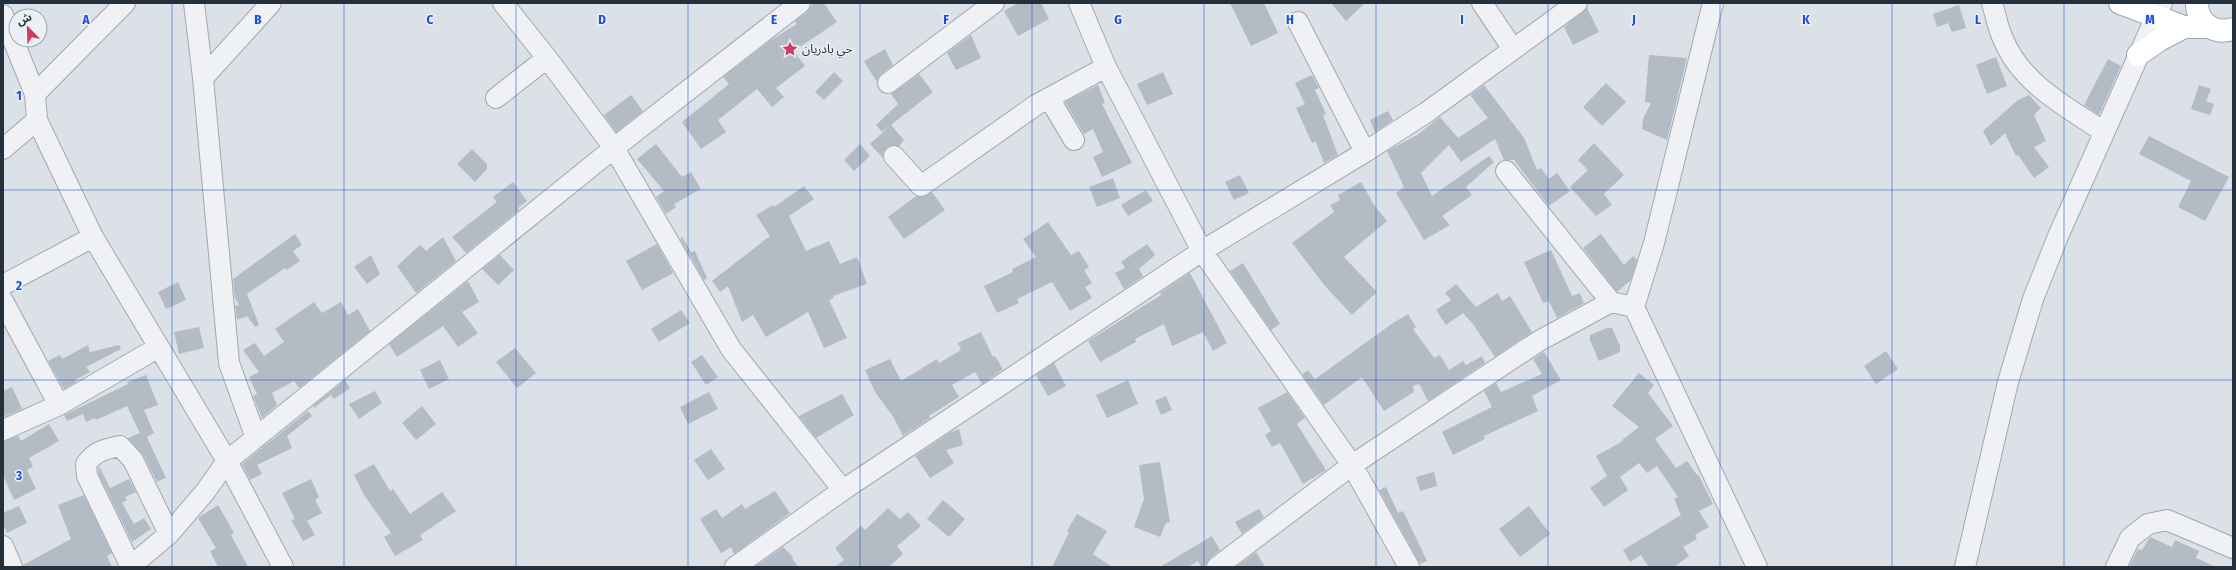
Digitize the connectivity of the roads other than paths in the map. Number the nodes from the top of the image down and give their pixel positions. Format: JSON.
{"nodes":[{"id":1,"x":124,"y":3,"type":"edge"},
{"id":2,"x":194,"y":3,"type":"edge"},
{"id":3,"x":271,"y":3,"type":"edge"},
{"id":4,"x":503,"y":3,"type":"edge"},
{"id":5,"x":800,"y":3,"type":"edge"},
{"id":6,"x":994,"y":3,"type":"edge"},
{"id":7,"x":1079,"y":3,"type":"edge"},
{"id":8,"x":1482,"y":3,"type":"edge"},
{"id":9,"x":1577,"y":3,"type":"edge"},
{"id":10,"x":1713,"y":3,"type":"edge"},
{"id":11,"x":1992,"y":3,"type":"edge"},
{"id":12,"x":2120,"y":3,"type":"edge"},
{"id":13,"x":2198,"y":3,"type":"edge"},
{"id":14,"x":2158,"y":10,"type":"edge"},
{"id":15,"x":3,"y":15,"type":"edge"},
{"id":16,"x":1298,"y":22,"type":"dead end"},
{"id":17,"x":2184,"y":27,"type":"junction"},
{"id":18,"x":2209,"y":27,"type":"junction"},
{"id":19,"x":2233,"y":29,"type":"edge"},
{"id":20,"x":1513,"y":49,"type":"junction"},
{"id":21,"x":2138,"y":55,"type":"junction"},
{"id":22,"x":547,"y":58,"type":"junction"},
{"id":23,"x":1106,"y":67,"type":"junction"},
{"id":24,"x":202,"y":78,"type":"junction"},
{"id":25,"x":888,"y":83,"type":"dead end"},
{"id":26,"x":35,"y":94,"type":"junction"},
{"id":27,"x":496,"y":98,"type":"dead end"},
{"id":28,"x":1049,"y":98,"type":"junction"},
{"id":29,"x":37,"y":120,"type":"junction"},
{"id":30,"x":2104,"y":132,"type":"junction"},
{"id":31,"x":1074,"y":140,"type":"dead end"},
{"id":32,"x":614,"y":148,"type":"junction"},
{"id":33,"x":3,"y":149,"type":"edge"},
{"id":34,"x":1365,"y":152,"type":"junction"},
{"id":35,"x":894,"y":156,"type":"dead end"},
{"id":36,"x":1506,"y":171,"type":"dead end"},
{"id":37,"x":93,"y":237,"type":"junction"},
{"id":38,"x":1202,"y":250,"type":"junction"},
{"id":39,"x":3,"y":284,"type":"edge"},
{"id":40,"x":3,"y":301,"type":"edge"},
{"id":41,"x":1611,"y":302,"type":"junction"},
{"id":42,"x":1634,"y":307,"type":"junction"},
{"id":43,"x":159,"y":347,"type":"junction"},
{"id":44,"x":59,"y":405,"type":"junction"},
{"id":45,"x":3,"y":430,"type":"edge"},
{"id":46,"x":256,"y":438,"type":"junction"},
{"id":47,"x":227,"y":461,"type":"junction"},
{"id":48,"x":1352,"y":465,"type":"junction"},
{"id":49,"x":843,"y":490,"type":"junction"},
{"id":50,"x":169,"y":534,"type":"junction"},
{"id":51,"x":3,"y":546,"type":"edge"},
{"id":52,"x":2233,"y":548,"type":"edge"},
{"id":53,"x":12,"y":567,"type":"edge"},
{"id":54,"x":131,"y":567,"type":"edge"},
{"id":55,"x":283,"y":567,"type":"edge"},
{"id":56,"x":735,"y":567,"type":"edge"},
{"id":57,"x":1217,"y":567,"type":"edge"},
{"id":58,"x":1409,"y":567,"type":"edge"},
{"id":59,"x":1757,"y":567,"type":"edge"},
{"id":60,"x":1965,"y":567,"type":"edge"},
{"id":61,"x":2116,"y":567,"type":"edge"}],
"edges":[{"from":1,"to":26,"type":"street"},
{"from":2,"to":24,"type":"street"},
{"from":3,"to":24,"type":"street"},
{"from":4,"to":22,"type":"street"},
{"from":5,"to":32,"type":"street"},
{"from":6,"to":25,"type":"street"},
{"from":7,"to":23,"type":"street"},
{"from":8,"to":20,"type":"street"},
{"from":9,"to":20,"type":"street"},
{"from":10,"to":42,"type":"street"},
{"from":11,"to":30,"type":"street"},
{"from":12,"to":14,"type":"main road"},
{"from":13,"to":18,"type":"main road"},
{"from":14,"to":17,"type":"main road"},
{"from":14,"to":21,"type":"street"},
{"from":15,"to":26,"type":"street"},
{"from":16,"to":34,"type":"street"},
{"from":17,"to":18,"type":"main road"},
{"from":17,"to":21,"type":"main road"},
{"from":18,"to":19,"type":"main road"},
{"from":20,"to":34,"type":"street"},
{"from":21,"to":30,"type":"street"},
{"from":22,"to":27,"type":"street"},
{"from":22,"to":32,"type":"street"},
{"from":23,"to":28,"type":"street"},
{"from":23,"to":38,"type":"street"},
{"from":24,"to":46,"type":"street"},
{"from":26,"to":29,"type":"street"},
{"from":28,"to":31,"type":"street"},
{"from":28,"to":35,"type":"street"},
{"from":29,"to":33,"type":"street"},
{"from":29,"to":37,"type":"street"},
{"from":30,"to":60,"type":"street"},
{"from":32,"to":46,"type":"street"},
{"from":32,"to":49,"type":"street"},
{"from":34,"to":38,"type":"street"},
{"from":36,"to":41,"type":"street"},
{"from":37,"to":39,"type":"street"},
{"from":37,"to":43,"type":"street"},
{"from":38,"to":48,"type":"street"},
{"from":38,"to":49,"type":"street"},
{"from":40,"to":44,"type":"street"},
{"from":41,"to":42,"type":"street"},
{"from":41,"to":48,"type":"street"},
{"from":42,"to":59,"type":"street"},
{"from":43,"to":44,"type":"street"},
{"from":43,"to":47,"type":"street"},
{"from":44,"to":45,"type":"street"},
{"from":46,"to":47,"type":"street"},
{"from":47,"to":50,"type":"street"},
{"from":47,"to":55,"type":"street"},
{"from":48,"to":57,"type":"street"},
{"from":48,"to":58,"type":"street"},
{"from":49,"to":56,"type":"street"},
{"from":50,"to":54,"type":"street"},
{"from":50,"to":54,"type":"street"},
{"from":51,"to":53,"type":"street"},
{"from":52,"to":61,"type":"street"}]}
